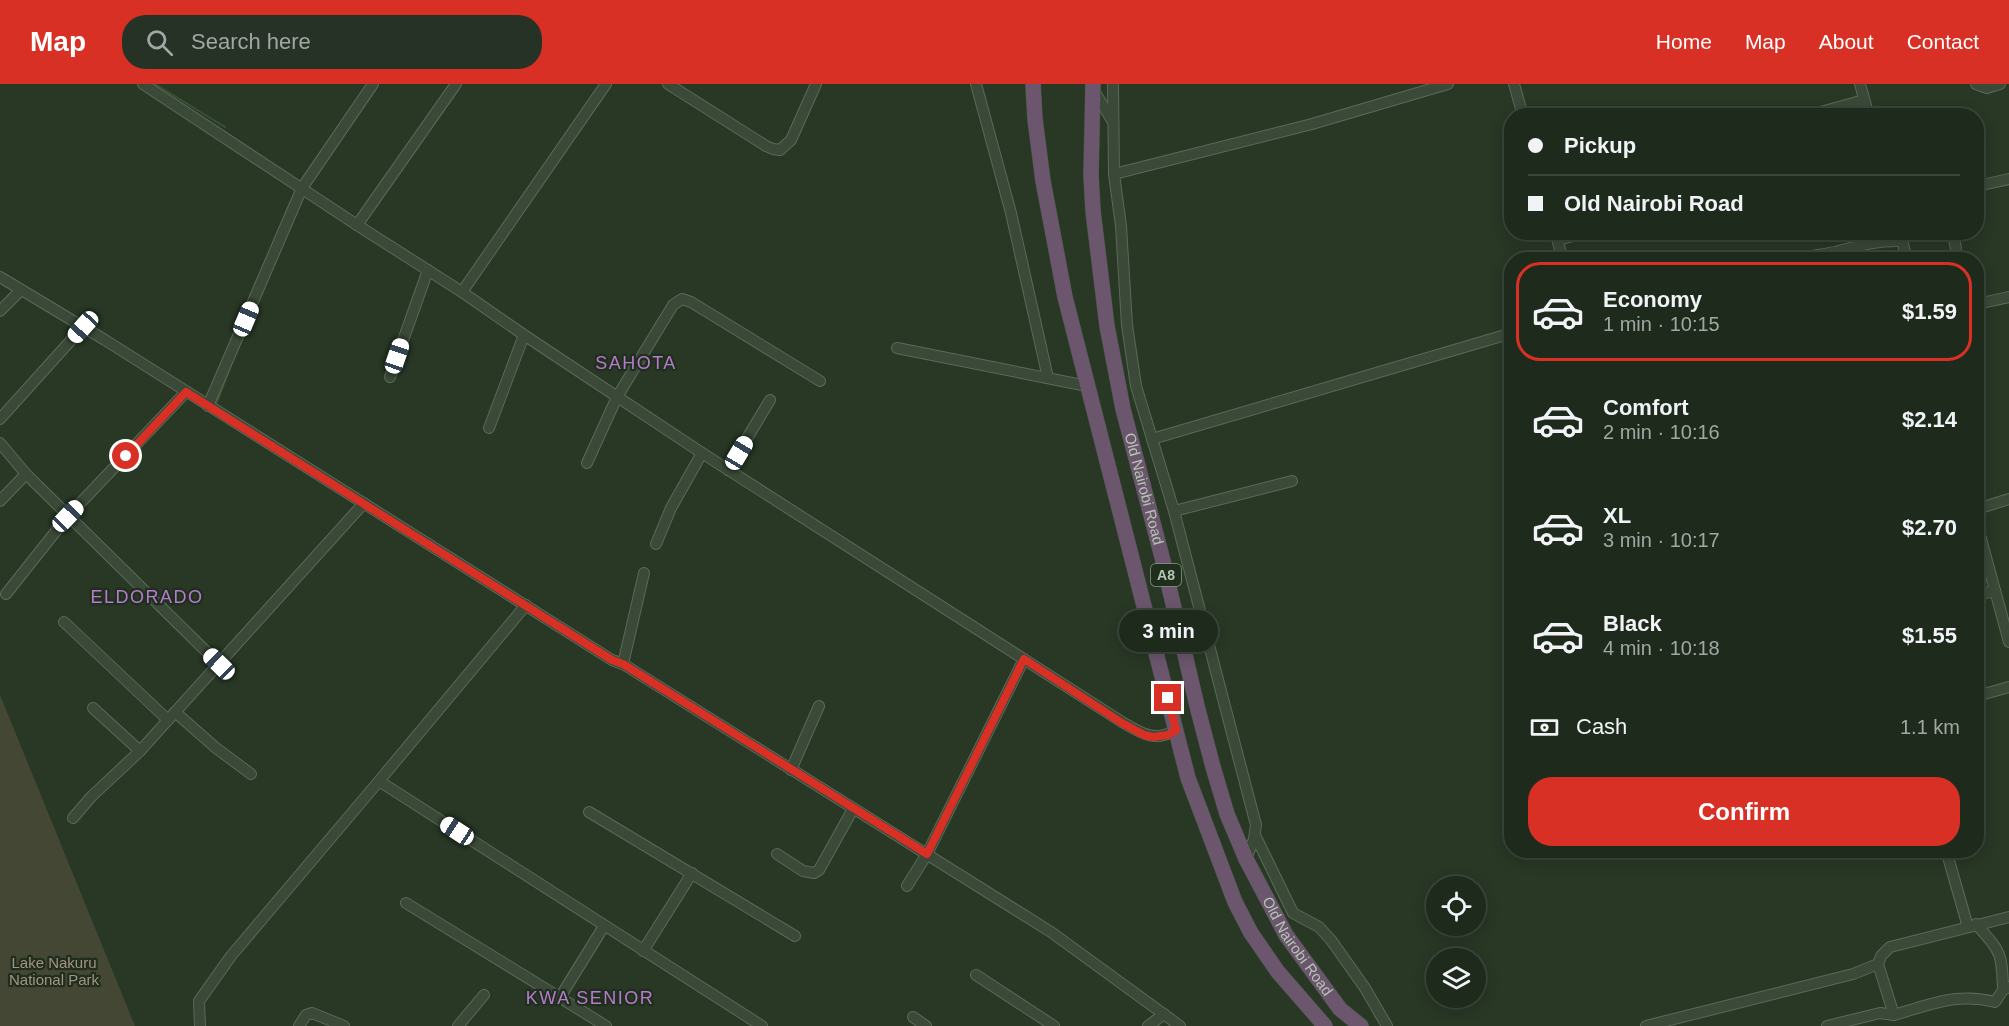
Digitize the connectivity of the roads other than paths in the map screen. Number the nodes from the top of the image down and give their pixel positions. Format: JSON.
{"nodes":[{"id":1,"x":143,"y":84,"type":"edge"},
{"id":2,"x":373,"y":84,"type":"edge"},
{"id":3,"x":456,"y":84,"type":"edge"},
{"id":4,"x":606,"y":84,"type":"edge"},
{"id":5,"x":668,"y":84,"type":"edge"},
{"id":6,"x":816,"y":84,"type":"edge"},
{"id":7,"x":976,"y":84,"type":"edge"},
{"id":8,"x":1033,"y":84,"type":"edge"},
{"id":9,"x":1113,"y":84,"type":"edge"},
{"id":10,"x":1448,"y":84,"type":"edge"},
{"id":11,"x":1514,"y":84,"type":"edge"},
{"id":12,"x":1860,"y":84,"type":"edge"},
{"id":13,"x":1976,"y":84,"type":"edge"},
{"id":14,"x":2000,"y":84,"type":"edge"},
{"id":15,"x":1093,"y":86,"type":"edge"},
{"id":16,"x":1864,"y":100,"type":"junction"},
{"id":17,"x":1521,"y":108,"type":"edge"},
{"id":18,"x":1835,"y":108,"type":"edge"},
{"id":19,"x":1866,"y":108,"type":"edge"},
{"id":20,"x":1114,"y":123,"type":"junction"},
{"id":21,"x":1114,"y":174,"type":"junction"},
{"id":22,"x":2009,"y":179,"type":"edge"},
{"id":23,"x":1984,"y":184,"type":"edge"},
{"id":24,"x":302,"y":188,"type":"junction"},
{"id":25,"x":357,"y":225,"type":"junction"},
{"id":26,"x":1887,"y":240,"type":"edge"},
{"id":27,"x":1954,"y":240,"type":"edge"},
{"id":28,"x":1956,"y":248,"type":"dead end"},
{"id":29,"x":1834,"y":252,"type":"edge"},
{"id":30,"x":428,"y":270,"type":"junction"},
{"id":31,"x":0,"y":277,"type":"edge"},
{"id":32,"x":21,"y":290,"type":"junction"},
{"id":33,"x":462,"y":292,"type":"junction"},
{"id":34,"x":2009,"y":297,"type":"edge"},
{"id":35,"x":1984,"y":302,"type":"edge"},
{"id":36,"x":0,"y":311,"type":"edge"},
{"id":37,"x":83,"y":327,"type":"junction"},
{"id":38,"x":524,"y":335,"type":"junction"},
{"id":39,"x":1504,"y":335,"type":"edge"},
{"id":40,"x":897,"y":348,"type":"dead end"},
{"id":41,"x":390,"y":377,"type":"dead end"},
{"id":42,"x":1048,"y":378,"type":"junction"},
{"id":43,"x":820,"y":381,"type":"dead end"},
{"id":44,"x":1088,"y":386,"type":"junction"},
{"id":45,"x":186,"y":392,"type":"junction"},
{"id":46,"x":617,"y":397,"type":"junction"},
{"id":47,"x":770,"y":400,"type":"dead end"},
{"id":48,"x":208,"y":406,"type":"junction"},
{"id":49,"x":0,"y":419,"type":"edge"},
{"id":50,"x":489,"y":428,"type":"dead end"},
{"id":51,"x":1152,"y":439,"type":"junction"},
{"id":52,"x":0,"y":443,"type":"edge"},
{"id":53,"x":702,"y":453,"type":"junction"},
{"id":54,"x":588,"y":463,"type":"dead end"},
{"id":55,"x":728,"y":470,"type":"junction"},
{"id":56,"x":26,"y":474,"type":"junction"},
{"id":57,"x":1292,"y":481,"type":"dead end"},
{"id":58,"x":2009,"y":499,"type":"edge"},
{"id":59,"x":0,"y":501,"type":"edge"},
{"id":60,"x":364,"y":503,"type":"junction"},
{"id":61,"x":1984,"y":507,"type":"edge"},
{"id":62,"x":1174,"y":511,"type":"junction"},
{"id":63,"x":68,"y":516,"type":"junction"},
{"id":64,"x":656,"y":544,"type":"dead end"},
{"id":65,"x":1984,"y":550,"type":"edge"},
{"id":66,"x":644,"y":573,"type":"dead end"},
{"id":67,"x":1995,"y":591,"type":"junction"},
{"id":68,"x":6,"y":594,"type":"dead end"},
{"id":69,"x":1984,"y":594,"type":"edge"},
{"id":70,"x":526,"y":605,"type":"junction"},
{"id":71,"x":64,"y":622,"type":"dead end"},
{"id":72,"x":2009,"y":642,"type":"edge"},
{"id":73,"x":1024,"y":659,"type":"junction"},
{"id":74,"x":219,"y":664,"type":"junction"},
{"id":75,"x":623,"y":664,"type":"junction"},
{"id":76,"x":2009,"y":687,"type":"edge"},
{"id":77,"x":1984,"y":694,"type":"edge"},
{"id":78,"x":819,"y":706,"type":"dead end"},
{"id":79,"x":93,"y":708,"type":"dead end"},
{"id":80,"x":172,"y":716,"type":"junction"},
{"id":81,"x":1176,"y":730,"type":"junction"},
{"id":82,"x":140,"y":751,"type":"junction"},
{"id":83,"x":791,"y":770,"type":"junction"},
{"id":84,"x":251,"y":774,"type":"dead end"},
{"id":85,"x":379,"y":781,"type":"junction"},
{"id":86,"x":853,"y":809,"type":"junction"},
{"id":87,"x":589,"y":812,"type":"dead end"},
{"id":88,"x":74,"y":818,"type":"dead end"},
{"id":89,"x":1255,"y":835,"type":"junction"},
{"id":90,"x":777,"y":854,"type":"dead end"},
{"id":91,"x":927,"y":854,"type":"junction"},
{"id":92,"x":1949,"y":858,"type":"edge"},
{"id":93,"x":1246,"y":859,"type":"junction"},
{"id":94,"x":692,"y":873,"type":"junction"},
{"id":95,"x":907,"y":886,"type":"dead end"},
{"id":96,"x":406,"y":903,"type":"dead end"},
{"id":97,"x":2009,"y":917,"type":"edge"},
{"id":98,"x":604,"y":926,"type":"junction"},
{"id":99,"x":1972,"y":926,"type":"junction"},
{"id":100,"x":795,"y":936,"type":"dead end"},
{"id":101,"x":643,"y":951,"type":"junction"},
{"id":102,"x":1878,"y":964,"type":"junction"},
{"id":103,"x":976,"y":975,"type":"dead end"},
{"id":104,"x":2006,"y":989,"type":"edge"},
{"id":105,"x":484,"y":995,"type":"dead end"},
{"id":106,"x":559,"y":999,"type":"junction"},
{"id":107,"x":1340,"y":1009,"type":"junction"},
{"id":108,"x":1164,"y":1014,"type":"junction"},
{"id":109,"x":1894,"y":1016,"type":"junction"},
{"id":110,"x":913,"y":1017,"type":"dead end"},
{"id":111,"x":1323,"y":1023,"type":"edge"},
{"id":112,"x":200,"y":1026,"type":"edge"},
{"id":113,"x":299,"y":1026,"type":"edge"},
{"id":114,"x":344,"y":1026,"type":"edge"},
{"id":115,"x":458,"y":1026,"type":"edge"},
{"id":116,"x":606,"y":1026,"type":"edge"},
{"id":117,"x":762,"y":1026,"type":"edge"},
{"id":118,"x":926,"y":1026,"type":"edge"},
{"id":119,"x":1054,"y":1026,"type":"edge"},
{"id":120,"x":1148,"y":1026,"type":"edge"},
{"id":121,"x":1180,"y":1026,"type":"edge"},
{"id":122,"x":1360,"y":1026,"type":"edge"},
{"id":123,"x":1387,"y":1026,"type":"edge"},
{"id":124,"x":1646,"y":1026,"type":"edge"},
{"id":125,"x":1827,"y":1026,"type":"edge"}],
"edges":[{"from":1,"to":24,"type":"street"},
{"from":2,"to":24,"type":"street"},
{"from":3,"to":25,"type":"street"},
{"from":4,"to":33,"type":"street"},
{"from":5,"to":6,"type":"street"},
{"from":7,"to":42,"type":"street"},
{"from":8,"to":44,"type":"highway","name":"Old Nairobi Road","number":"A8"},
{"from":9,"to":20,"type":"street"},
{"from":10,"to":21,"type":"street"},
{"from":11,"to":17,"type":"street"},
{"from":12,"to":16,"type":"street"},
{"from":13,"to":14,"type":"street"},
{"from":15,"to":20,"type":"street"},
{"from":15,"to":93,"type":"highway","name":"Old Nairobi Road","number":"A8"},
{"from":16,"to":18,"type":"street"},
{"from":16,"to":19,"type":"street"},
{"from":20,"to":21,"type":"street"},
{"from":21,"to":51,"type":"street"},
{"from":22,"to":23,"type":"street"},
{"from":24,"to":25,"type":"street"},
{"from":24,"to":48,"type":"street"},
{"from":25,"to":30,"type":"street"},
{"from":26,"to":29,"type":"street"},
{"from":27,"to":28,"type":"street"},
{"from":30,"to":33,"type":"street"},
{"from":30,"to":41,"type":"street"},
{"from":31,"to":32,"type":"street"},
{"from":32,"to":36,"type":"street"},
{"from":32,"to":37,"type":"street"},
{"from":33,"to":38,"type":"street"},
{"from":34,"to":35,"type":"street"},
{"from":37,"to":45,"type":"street"},
{"from":37,"to":49,"type":"street"},
{"from":38,"to":46,"type":"street"},
{"from":38,"to":50,"type":"street"},
{"from":39,"to":51,"type":"street"},
{"from":40,"to":42,"type":"street"},
{"from":42,"to":44,"type":"street"},
{"from":43,"to":46,"type":"street"},
{"from":44,"to":81,"type":"highway","name":"Old Nairobi Road","number":"A8"},
{"from":45,"to":48,"type":"street"},
{"from":45,"to":63,"type":"street"},
{"from":46,"to":53,"type":"street"},
{"from":46,"to":54,"type":"street"},
{"from":47,"to":55,"type":"street"},
{"from":48,"to":60,"type":"street"},
{"from":51,"to":62,"type":"street"},
{"from":52,"to":56,"type":"street"},
{"from":53,"to":55,"type":"street"},
{"from":53,"to":64,"type":"street"},
{"from":55,"to":73,"type":"street"},
{"from":56,"to":59,"type":"street"},
{"from":56,"to":63,"type":"street"},
{"from":57,"to":62,"type":"street"},
{"from":58,"to":61,"type":"street"},
{"from":60,"to":70,"type":"street"},
{"from":60,"to":74,"type":"street"},
{"from":62,"to":89,"type":"street"},
{"from":63,"to":68,"type":"street"},
{"from":63,"to":74,"type":"street"},
{"from":65,"to":67,"type":"street"},
{"from":66,"to":75,"type":"street"},
{"from":67,"to":69,"type":"street"},
{"from":67,"to":72,"type":"street"},
{"from":70,"to":75,"type":"street"},
{"from":70,"to":85,"type":"street"},
{"from":71,"to":80,"type":"street"},
{"from":73,"to":81,"type":"street"},
{"from":73,"to":91,"type":"street"},
{"from":74,"to":80,"type":"street"},
{"from":75,"to":83,"type":"street"},
{"from":76,"to":77,"type":"street"},
{"from":78,"to":83,"type":"street"},
{"from":79,"to":82,"type":"street"},
{"from":80,"to":82,"type":"street"},
{"from":80,"to":84,"type":"street"},
{"from":81,"to":111,"type":"highway","name":"Old Nairobi Road","number":"A8"},
{"from":82,"to":88,"type":"street"},
{"from":83,"to":86,"type":"street"},
{"from":85,"to":98,"type":"street"},
{"from":85,"to":112,"type":"street"},
{"from":86,"to":90,"type":"street"},
{"from":86,"to":91,"type":"street"},
{"from":87,"to":94,"type":"street"},
{"from":89,"to":93,"type":"street"},
{"from":89,"to":123,"type":"street"},
{"from":91,"to":95,"type":"street"},
{"from":91,"to":108,"type":"street"},
{"from":92,"to":99,"type":"street"},
{"from":93,"to":107,"type":"highway","name":"Old Nairobi Road","number":"A8"},
{"from":94,"to":100,"type":"street"},
{"from":94,"to":101,"type":"street"},
{"from":96,"to":106,"type":"street"},
{"from":97,"to":99,"type":"street"},
{"from":98,"to":101,"type":"street"},
{"from":98,"to":106,"type":"street"},
{"from":99,"to":102,"type":"street"},
{"from":99,"to":104,"type":"street"},
{"from":101,"to":117,"type":"street"},
{"from":102,"to":109,"type":"street"},
{"from":102,"to":124,"type":"street"},
{"from":103,"to":119,"type":"street"},
{"from":104,"to":109,"type":"street"},
{"from":105,"to":115,"type":"street"},
{"from":106,"to":116,"type":"street"},
{"from":107,"to":111,"type":"highway"},
{"from":107,"to":122,"type":"highway","name":"Old Nairobi Road","number":"A8"},
{"from":108,"to":120,"type":"street"},
{"from":108,"to":121,"type":"street"},
{"from":109,"to":125,"type":"street"},
{"from":110,"to":118,"type":"street"},
{"from":113,"to":114,"type":"street"}]}
